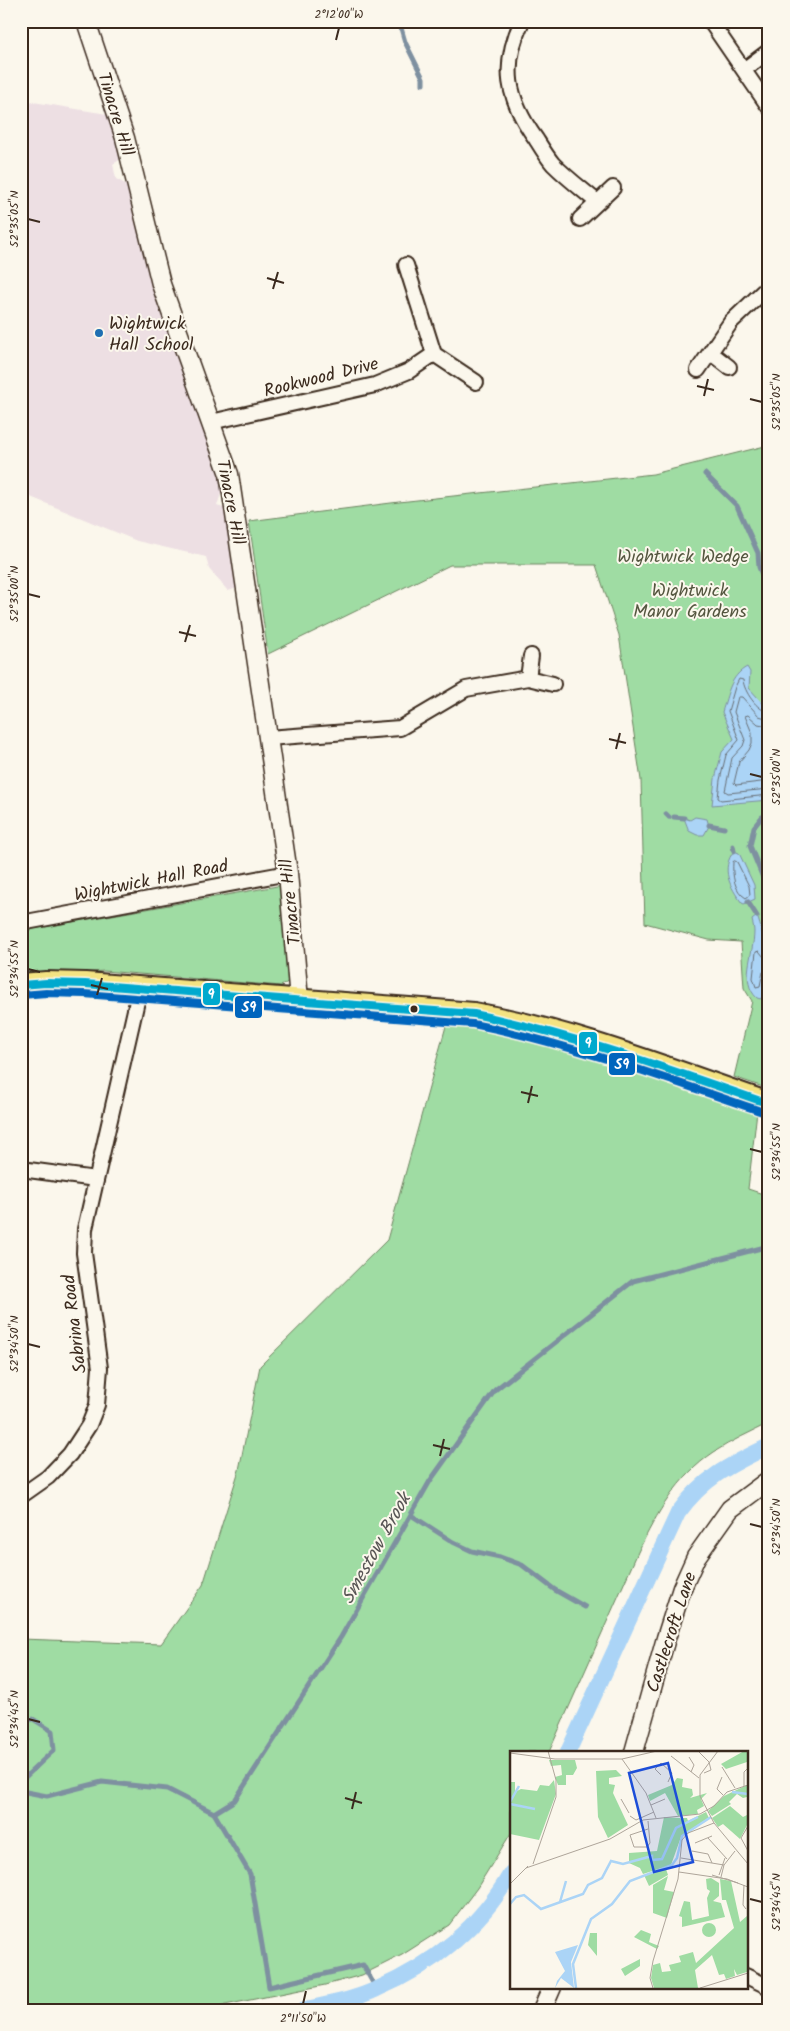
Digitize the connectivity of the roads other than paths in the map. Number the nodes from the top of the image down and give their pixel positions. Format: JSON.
{"nodes":[{"id":1,"x":86,"y":21,"type":"edge"},
{"id":2,"x":522,"y":21,"type":"edge"},
{"id":3,"x":710,"y":21,"type":"edge"},
{"id":4,"x":769,"y":52,"type":"edge"},
{"id":5,"x":745,"y":70,"type":"junction"},
{"id":6,"x":769,"y":107,"type":"edge"},
{"id":7,"x":614,"y":188,"type":"dead end"},
{"id":8,"x":597,"y":202,"type":"junction"},
{"id":9,"x":580,"y":219,"type":"dead end"},
{"id":10,"x":406,"y":265,"type":"dead end"},
{"id":11,"x":769,"y":286,"type":"edge"},
{"id":12,"x":711,"y":353,"type":"junction"},
{"id":13,"x":434,"y":354,"type":"junction"},
{"id":14,"x":729,"y":367,"type":"dead end"},
{"id":15,"x":698,"y":370,"type":"dead end"},
{"id":16,"x":476,"y":382,"type":"dead end"},
{"id":17,"x":211,"y":422,"type":"junction"},
{"id":18,"x":531,"y":656,"type":"dead end"},
{"id":19,"x":528,"y":678,"type":"junction"},
{"id":20,"x":554,"y":684,"type":"dead end"},
{"id":21,"x":268,"y":738,"type":"junction"},
{"id":22,"x":288,"y":873,"type":"junction"},
{"id":23,"x":21,"y":923,"type":"edge"},
{"id":24,"x":21,"y":986,"type":"edge"},
{"id":25,"x":140,"y":988,"type":"junction"},
{"id":26,"x":299,"y":1000,"type":"junction"},
{"id":27,"x":769,"y":1104,"type":"edge"},
{"id":28,"x":21,"y":1169,"type":"edge"},
{"id":29,"x":96,"y":1179,"type":"junction"},
{"id":30,"x":769,"y":1480,"type":"edge"},
{"id":31,"x":21,"y":1496,"type":"edge"},
{"id":32,"x":634,"y":1751,"type":"edge"},
{"id":33,"x":748,"y":1977,"type":"edge"},
{"id":34,"x":769,"y":1987,"type":"edge"},
{"id":35,"x":552,"y":1988,"type":"edge"},
{"id":36,"x":542,"y":2010,"type":"edge"}],
"edges":[{"from":1,"to":17,"type":"street","name":"Tinacre Hill"},
{"from":2,"to":8,"type":"street"},
{"from":3,"to":5,"type":"street"},
{"from":4,"to":5,"type":"street"},
{"from":5,"to":6,"type":"street"},
{"from":7,"to":8,"type":"street"},
{"from":8,"to":9,"type":"street"},
{"from":10,"to":13,"type":"street"},
{"from":11,"to":12,"type":"street"},
{"from":12,"to":14,"type":"street"},
{"from":12,"to":15,"type":"street"},
{"from":13,"to":16,"type":"street"},
{"from":13,"to":17,"type":"street","name":"Rookwood Drive"},
{"from":17,"to":21,"type":"street","name":"Tinacre Hill"},
{"from":18,"to":19,"type":"street"},
{"from":19,"to":20,"type":"street"},
{"from":19,"to":21,"type":"street"},
{"from":21,"to":22,"type":"street","name":"Tinacre Hill"},
{"from":22,"to":23,"type":"street","name":"Wightwick Hall Road"},
{"from":22,"to":26,"type":"street","name":"Tinacre Hill"},
{"from":24,"to":25,"type":"highway"},
{"from":25,"to":26,"type":"highway"},
{"from":25,"to":29,"type":"street","name":"Sabrina Road"},
{"from":26,"to":27,"type":"highway"},
{"from":28,"to":29,"type":"street"},
{"from":29,"to":31,"type":"street","name":"Sabrina Road"},
{"from":30,"to":32,"type":"street","name":"Castlecroft Lane"},
{"from":33,"to":34,"type":"street"},
{"from":35,"to":36,"type":"street"}]}
